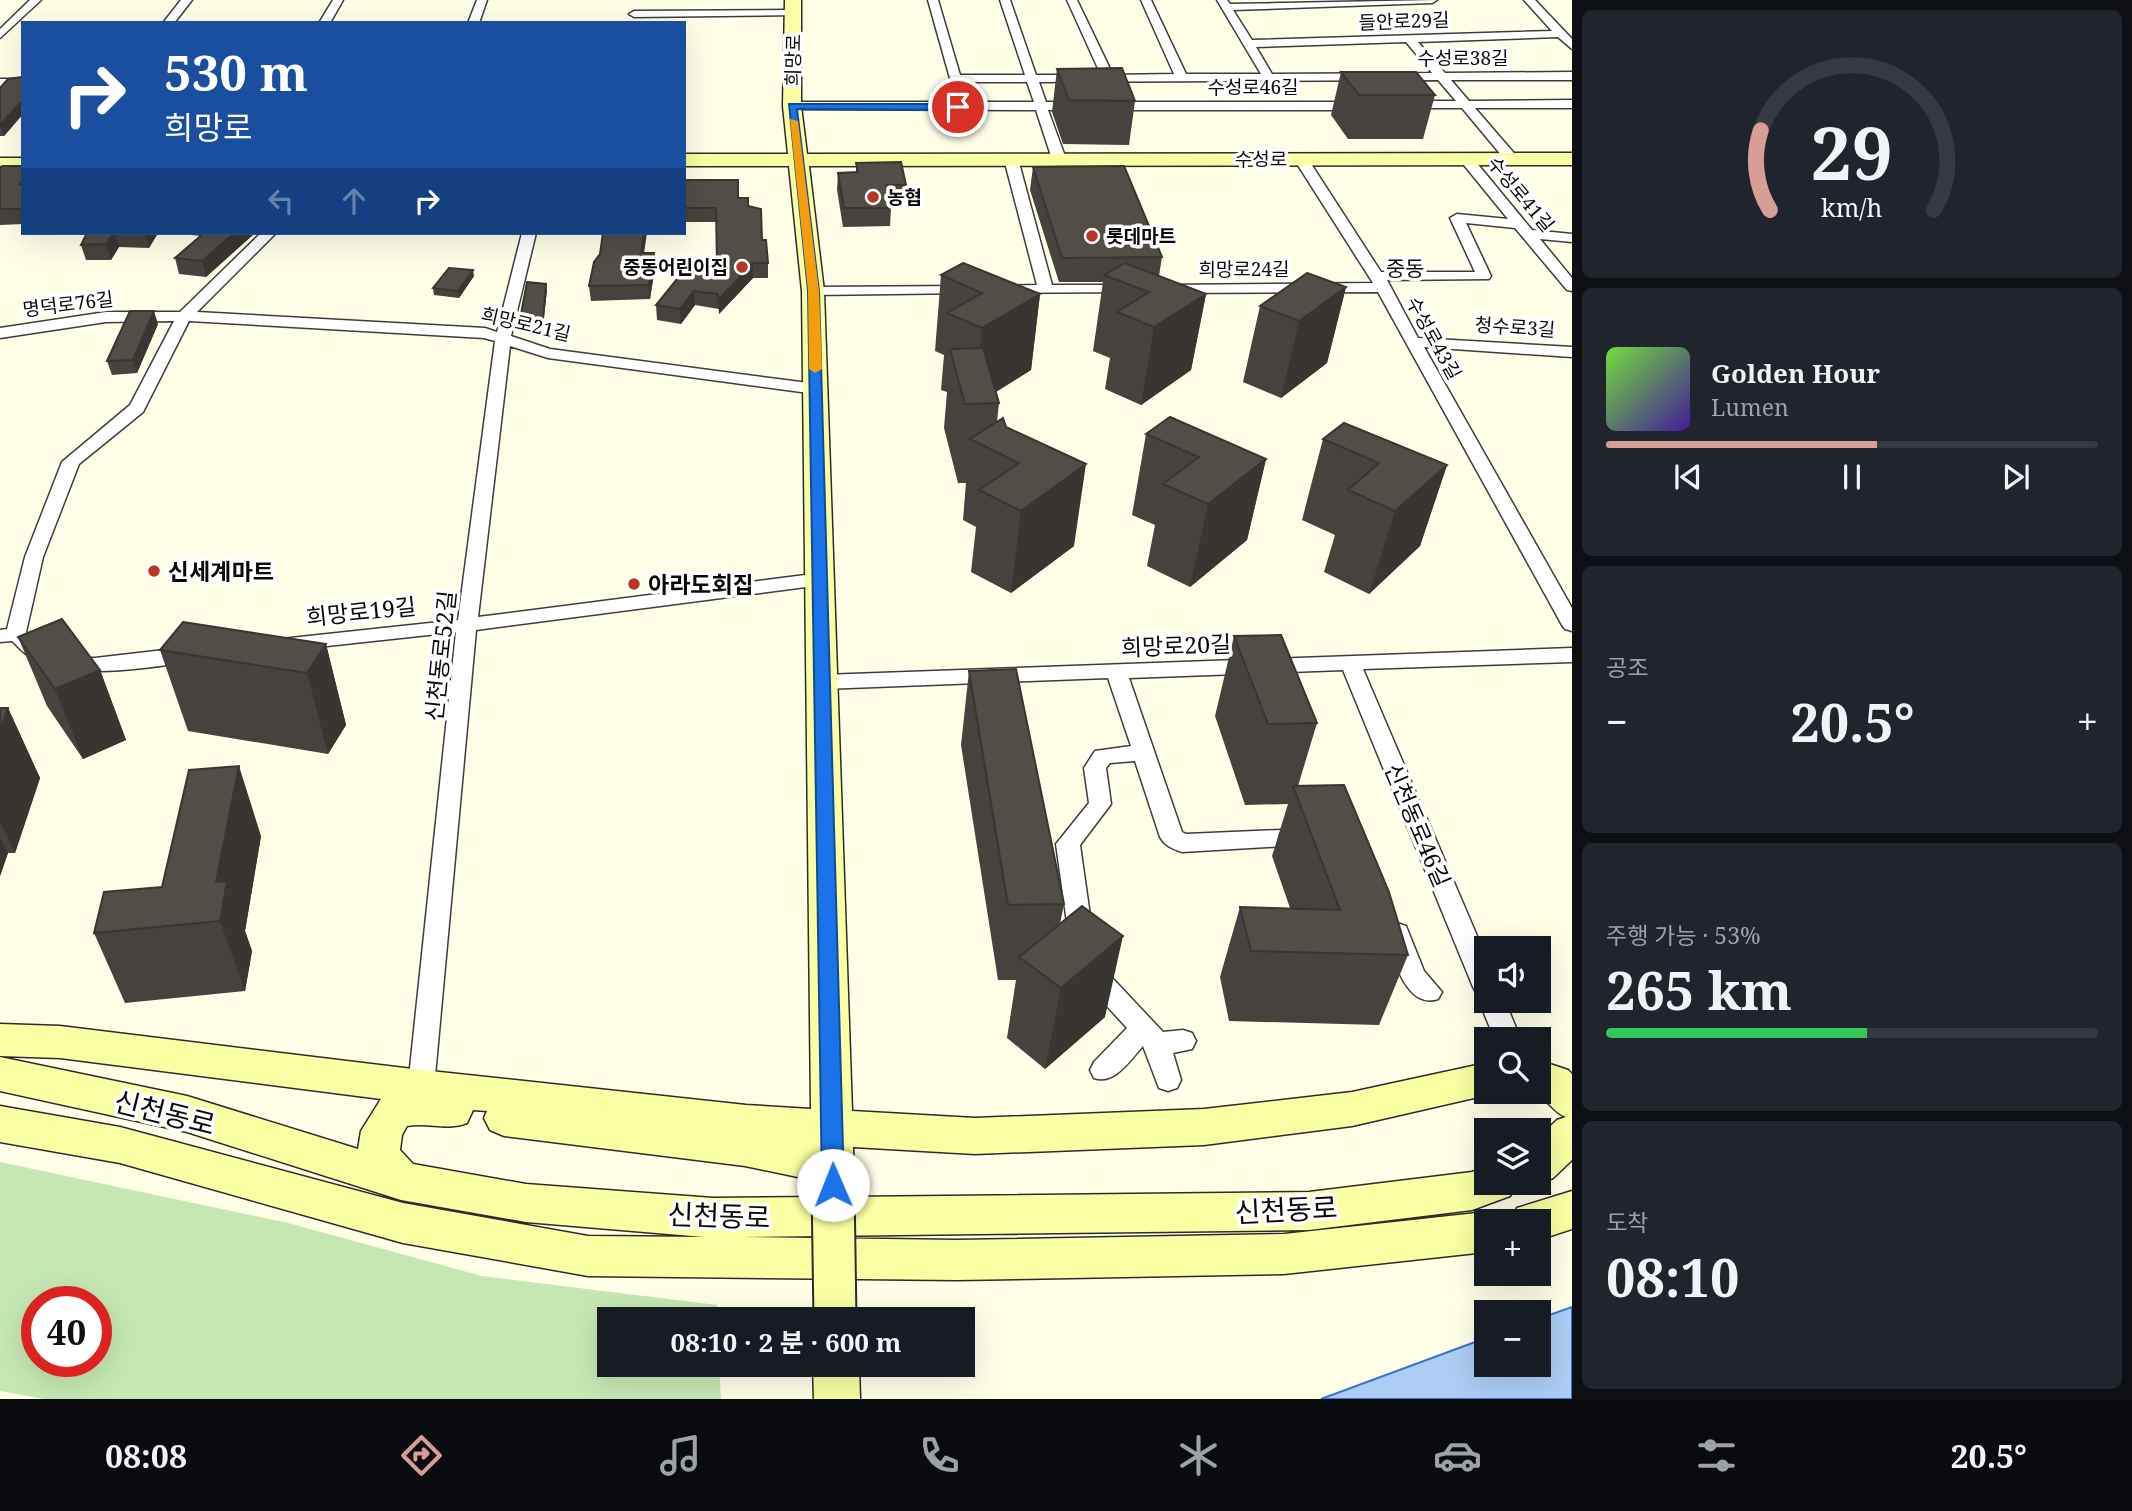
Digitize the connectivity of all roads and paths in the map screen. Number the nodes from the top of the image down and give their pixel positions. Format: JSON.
{"nodes":[{"id":1,"x":36,"y":0,"type":"edge"},
{"id":2,"x":187,"y":0,"type":"edge"},
{"id":3,"x":338,"y":0,"type":"edge"},
{"id":4,"x":482,"y":0,"type":"edge"},
{"id":5,"x":638,"y":0,"type":"edge"},
{"id":6,"x":933,"y":0,"type":"edge"},
{"id":7,"x":1005,"y":0,"type":"edge"},
{"id":8,"x":1072,"y":0,"type":"edge"},
{"id":9,"x":1146,"y":0,"type":"edge"},
{"id":10,"x":1432,"y":0,"type":"edge"},
{"id":11,"x":1529,"y":0,"type":"edge"},
{"id":12,"x":1224,"y":3,"type":"edge"},
{"id":13,"x":793,"y":7,"type":"edge"},
{"id":14,"x":633,"y":18,"type":"edge"},
{"id":15,"x":170,"y":21,"type":"edge"},
{"id":16,"x":325,"y":21,"type":"edge"},
{"id":17,"x":474,"y":21,"type":"edge"},
{"id":18,"x":3,"y":30,"type":"edge"},
{"id":19,"x":1560,"y":34,"type":"junction"},
{"id":20,"x":1409,"y":39,"type":"junction"},
{"id":21,"x":1249,"y":44,"type":"junction"},
{"id":22,"x":1572,"y":46,"type":"edge"},
{"id":23,"x":1572,"y":76,"type":"edge"},
{"id":24,"x":1443,"y":77,"type":"junction"},
{"id":25,"x":1182,"y":78,"type":"junction"},
{"id":26,"x":1269,"y":78,"type":"junction"},
{"id":27,"x":1033,"y":79,"type":"junction"},
{"id":28,"x":1109,"y":79,"type":"junction"},
{"id":29,"x":0,"y":83,"type":"edge"},
{"id":30,"x":21,"y":83,"type":"edge"},
{"id":31,"x":1572,"y":104,"type":"edge"},
{"id":32,"x":1396,"y":105,"type":"edge"},
{"id":33,"x":1465,"y":105,"type":"junction"},
{"id":34,"x":792,"y":106,"type":"junction"},
{"id":35,"x":1369,"y":106,"type":"edge"},
{"id":36,"x":1041,"y":108,"type":"junction"},
{"id":37,"x":1011,"y":159,"type":"junction"},
{"id":38,"x":1059,"y":159,"type":"junction"},
{"id":39,"x":1300,"y":159,"type":"junction"},
{"id":40,"x":1466,"y":159,"type":"junction"},
{"id":41,"x":1512,"y":159,"type":"junction"},
{"id":42,"x":1572,"y":159,"type":"edge"},
{"id":43,"x":686,"y":160,"type":"edge"},
{"id":44,"x":797,"y":160,"type":"junction"},
{"id":45,"x":1526,"y":229,"type":"junction"},
{"id":46,"x":267,"y":235,"type":"edge"},
{"id":47,"x":529,"y":235,"type":"edge"},
{"id":48,"x":1572,"y":238,"type":"edge"},
{"id":49,"x":1379,"y":282,"type":"junction"},
{"id":50,"x":1572,"y":287,"type":"edge"},
{"id":51,"x":1046,"y":290,"type":"junction"},
{"id":52,"x":814,"y":291,"type":"junction"},
{"id":53,"x":184,"y":316,"type":"junction"},
{"id":54,"x":0,"y":333,"type":"edge"},
{"id":55,"x":503,"y":338,"type":"junction"},
{"id":56,"x":1413,"y":342,"type":"junction"},
{"id":57,"x":1572,"y":352,"type":"edge"},
{"id":58,"x":816,"y":389,"type":"junction"},
{"id":59,"x":821,"y":579,"type":"junction"},
{"id":60,"x":467,"y":625,"type":"junction"},
{"id":61,"x":1572,"y":625,"type":"edge"},
{"id":62,"x":8,"y":635,"type":"edge"},
{"id":63,"x":260,"y":647,"type":"edge"},
{"id":64,"x":205,"y":653,"type":"edge"},
{"id":65,"x":1572,"y":655,"type":"edge"},
{"id":66,"x":1350,"y":663,"type":"junction"},
{"id":67,"x":1116,"y":671,"type":"junction"},
{"id":68,"x":823,"y":682,"type":"junction"},
{"id":69,"x":1143,"y":753,"type":"junction"},
{"id":70,"x":1332,"y":836,"type":"edge"},
{"id":71,"x":1390,"y":913,"type":"edge"},
{"id":72,"x":1474,"y":958,"type":"edge"},
{"id":73,"x":1429,"y":992,"type":"dead end"},
{"id":74,"x":1150,"y":1036,"type":"junction"},
{"id":75,"x":0,"y":1040,"type":"edge"},
{"id":76,"x":1183,"y":1041,"type":"dead end"},
{"id":77,"x":1572,"y":1062,"type":"edge"},
{"id":78,"x":1551,"y":1066,"type":"edge"},
{"id":79,"x":1103,"y":1070,"type":"dead end"},
{"id":80,"x":0,"y":1074,"type":"edge"},
{"id":81,"x":1168,"y":1080,"type":"dead end"},
{"id":82,"x":1551,"y":1081,"type":"edge"},
{"id":83,"x":1474,"y":1083,"type":"edge"},
{"id":84,"x":421,"y":1087,"type":"junction"},
{"id":85,"x":1572,"y":1102,"type":"edge"},
{"id":86,"x":0,"y":1124,"type":"edge"},
{"id":87,"x":1572,"y":1133,"type":"edge"},
{"id":88,"x":1551,"y":1154,"type":"edge"},
{"id":89,"x":1572,"y":1157,"type":"edge"},
{"id":90,"x":833,"y":1160,"type":"junction"},
{"id":91,"x":1551,"y":1163,"type":"edge"},
{"id":92,"x":401,"y":1181,"type":"junction"},
{"id":93,"x":1474,"y":1190,"type":"edge"},
{"id":94,"x":1572,"y":1210,"type":"edge"},
{"id":95,"x":1551,"y":1216,"type":"edge"},
{"id":96,"x":1474,"y":1233,"type":"edge"},
{"id":97,"x":835,"y":1307,"type":"edge"},
{"id":98,"x":836,"y":1377,"type":"edge"},
{"id":99,"x":837,"y":1399,"type":"edge"}],
"edges":[{"from":1,"to":18,"type":"street"},
{"from":2,"to":15,"type":"street"},
{"from":3,"to":16,"type":"street"},
{"from":4,"to":17,"type":"street"},
{"from":5,"to":14,"type":"street"},
{"from":6,"to":27,"type":"street"},
{"from":7,"to":27,"type":"street"},
{"from":8,"to":28,"type":"street"},
{"from":9,"to":25,"type":"street"},
{"from":10,"to":12,"type":"street","name":"들안로29길"},
{"from":11,"to":19,"type":"street"},
{"from":12,"to":21,"type":"street"},
{"from":13,"to":14,"type":"street","name":"희망로"},
{"from":13,"to":34,"type":"main road","name":"희망로"},
{"from":19,"to":20,"type":"street","name":"들안로29길"},
{"from":19,"to":22,"type":"street"},
{"from":20,"to":21,"type":"street","name":"들안로29길"},
{"from":20,"to":24,"type":"street"},
{"from":21,"to":26,"type":"street"},
{"from":23,"to":24,"type":"street","name":"수성로38길"},
{"from":24,"to":26,"type":"street","name":"수성로38길"},
{"from":24,"to":33,"type":"street"},
{"from":25,"to":26,"type":"street","name":"수성로38길"},
{"from":25,"to":28,"type":"street","name":"수성로38길"},
{"from":27,"to":28,"type":"street","name":"수성로38길"},
{"from":27,"to":36,"type":"street"},
{"from":29,"to":30,"type":"street"},
{"from":31,"to":33,"type":"street"},
{"from":32,"to":33,"type":"street"},
{"from":33,"to":41,"type":"street"},
{"from":34,"to":36,"type":"street","name":"희망로"},
{"from":34,"to":44,"type":"main road","name":"희망로"},
{"from":35,"to":36,"type":"street","name":"수성로46길"},
{"from":36,"to":38,"type":"street"},
{"from":37,"to":38,"type":"main road","name":"수성로"},
{"from":37,"to":44,"type":"main road","name":"수성로"},
{"from":37,"to":51,"type":"street"},
{"from":38,"to":39,"type":"main road","name":"수성로"},
{"from":39,"to":40,"type":"main road","name":"수성로"},
{"from":39,"to":49,"type":"street"},
{"from":40,"to":41,"type":"main road","name":"수성로"},
{"from":40,"to":45,"type":"street","name":"수성로41길"},
{"from":41,"to":42,"type":"main road","name":"수성로"},
{"from":43,"to":44,"type":"main road","name":"수성로"},
{"from":44,"to":52,"type":"main road","name":"희망로"},
{"from":45,"to":48,"type":"street"},
{"from":45,"to":49,"type":"street","name":"수성로43길"},
{"from":45,"to":50,"type":"street","name":"수성로41길"},
{"from":46,"to":53,"type":"street"},
{"from":47,"to":55,"type":"street","name":"신천동로52길"},
{"from":49,"to":51,"type":"street","name":"희망로24길"},
{"from":49,"to":56,"type":"street","name":"수성로43길"},
{"from":51,"to":52,"type":"street","name":"희망로24길"},
{"from":52,"to":58,"type":"main road","name":"희망로"},
{"from":53,"to":54,"type":"street","name":"명덕로76길"},
{"from":53,"to":55,"type":"street","name":"희망로21길"},
{"from":53,"to":62,"type":"street"},
{"from":55,"to":58,"type":"street","name":"희망로21길"},
{"from":55,"to":60,"type":"street","name":"신천동로52길"},
{"from":56,"to":57,"type":"street","name":"청수로3길"},
{"from":56,"to":61,"type":"street","name":"수성로43길"},
{"from":58,"to":59,"type":"main road","name":"희망로"},
{"from":59,"to":60,"type":"street","name":"희망로19길"},
{"from":59,"to":68,"type":"main road","name":"희망로"},
{"from":60,"to":63,"type":"street","name":"희망로19길"},
{"from":60,"to":84,"type":"street","name":"신천동로52길"},
{"from":62,"to":64,"type":"street"},
{"from":65,"to":66,"type":"street","name":"희망로20길"},
{"from":66,"to":67,"type":"street","name":"희망로20길"},
{"from":66,"to":72,"type":"street","name":"신천동로46길"},
{"from":67,"to":68,"type":"street","name":"희망로20길"},
{"from":67,"to":69,"type":"street"},
{"from":68,"to":90,"type":"main road","name":"희망로"},
{"from":69,"to":70,"type":"street"},
{"from":69,"to":74,"type":"street"},
{"from":71,"to":73,"type":"street"},
{"from":74,"to":76,"type":"street"},
{"from":74,"to":79,"type":"street"},
{"from":74,"to":81,"type":"street"},
{"from":75,"to":84,"type":"main road"},
{"from":77,"to":78,"type":"main road"},
{"from":80,"to":92,"type":"main road","name":"신천동로"},
{"from":82,"to":85,"type":"main road"},
{"from":83,"to":90,"type":"main road"},
{"from":84,"to":90,"type":"main road"},
{"from":86,"to":96,"type":"main road","name":"신천동로"},
{"from":87,"to":88,"type":"main road"},
{"from":89,"to":91,"type":"main road"},
{"from":90,"to":92,"type":"main road"},
{"from":90,"to":97,"type":"main road","name":"희망로","bridge":true},
{"from":92,"to":93,"type":"main road","name":"신천동로"},
{"from":94,"to":95,"type":"main road"},
{"from":98,"to":99,"type":"main road"}]}
